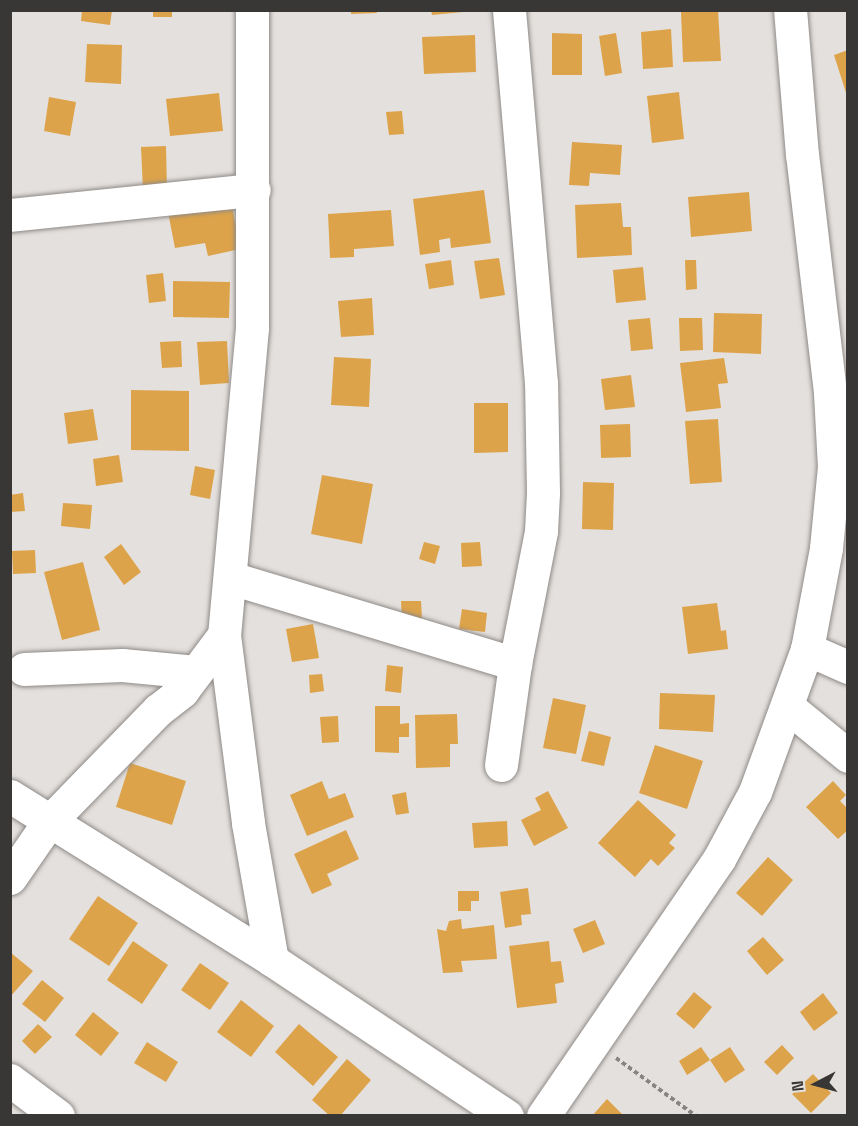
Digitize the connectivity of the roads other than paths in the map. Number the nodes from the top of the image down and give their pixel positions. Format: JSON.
{"nodes":[{"id":1,"x":252,"y":10,"type":"edge"},
{"id":2,"x":509,"y":10,"type":"edge"},
{"id":3,"x":790,"y":10,"type":"edge"},
{"id":4,"x":254,"y":190,"type":"junction"},
{"id":5,"x":10,"y":215,"type":"edge"},
{"id":6,"x":231,"y":578,"type":"junction"},
{"id":7,"x":224,"y":634,"type":"junction"},
{"id":8,"x":807,"y":649,"type":"junction"},
{"id":9,"x":515,"y":664,"type":"junction"},
{"id":10,"x":848,"y":667,"type":"edge"},
{"id":11,"x":24,"y":669,"type":"dead end"},
{"id":12,"x":196,"y":672,"type":"junction"},
{"id":13,"x":787,"y":706,"type":"junction"},
{"id":14,"x":848,"y":756,"type":"edge"},
{"id":15,"x":501,"y":765,"type":"dead end"},
{"id":16,"x":10,"y":796,"type":"edge"},
{"id":17,"x":48,"y":823,"type":"junction"},
{"id":18,"x":10,"y":878,"type":"edge"},
{"id":19,"x":272,"y":960,"type":"junction"},
{"id":20,"x":10,"y":1080,"type":"edge"},
{"id":21,"x":58,"y":1116,"type":"edge"},
{"id":22,"x":507,"y":1116,"type":"edge"},
{"id":23,"x":543,"y":1116,"type":"edge"}],
"edges":[{"from":1,"to":4,"type":"street"},
{"from":2,"to":9,"type":"street"},
{"from":3,"to":8,"type":"street"},
{"from":4,"to":5,"type":"street"},
{"from":4,"to":6,"type":"street"},
{"from":6,"to":7,"type":"street"},
{"from":6,"to":9,"type":"street"},
{"from":7,"to":12,"type":"street"},
{"from":7,"to":19,"type":"street"},
{"from":8,"to":10,"type":"street"},
{"from":8,"to":13,"type":"street"},
{"from":9,"to":15,"type":"street"},
{"from":11,"to":12,"type":"street"},
{"from":12,"to":17,"type":"street"},
{"from":13,"to":14,"type":"street"},
{"from":13,"to":23,"type":"street"},
{"from":16,"to":17,"type":"street"},
{"from":17,"to":18,"type":"street"},
{"from":17,"to":19,"type":"street"},
{"from":19,"to":22,"type":"street"},
{"from":20,"to":21,"type":"street"}]}
